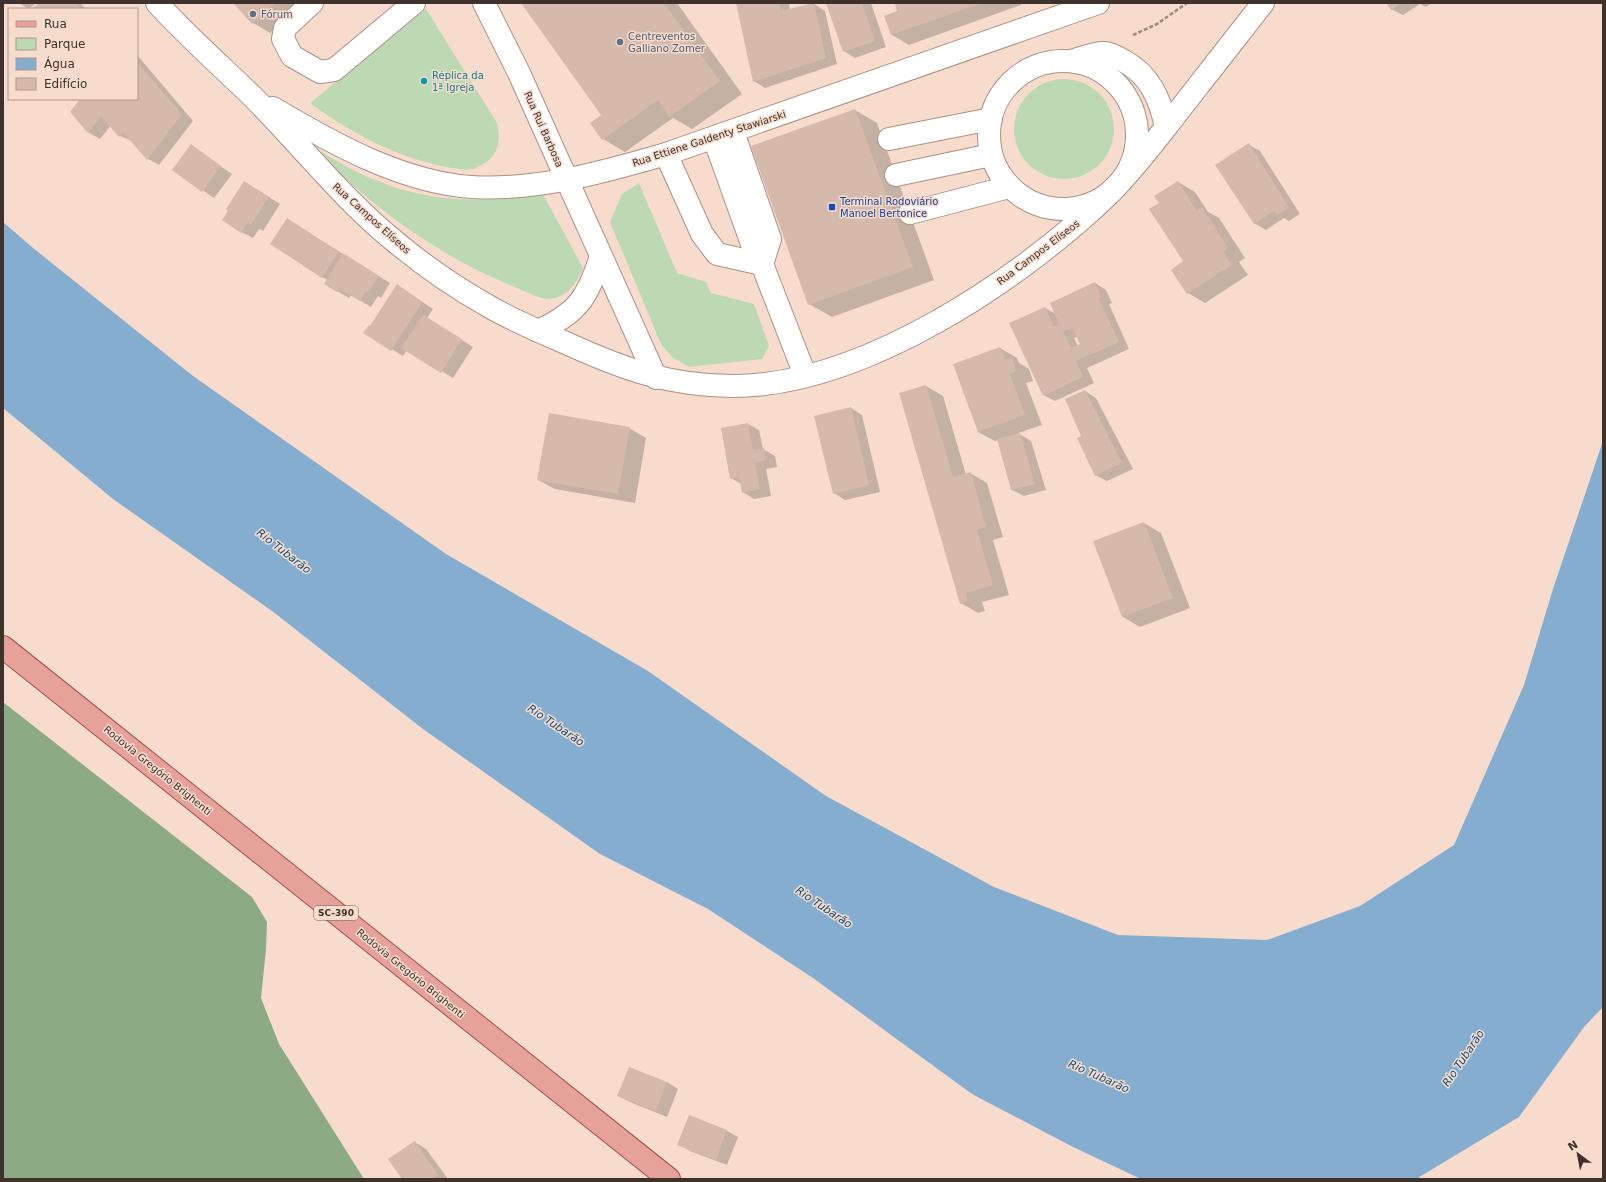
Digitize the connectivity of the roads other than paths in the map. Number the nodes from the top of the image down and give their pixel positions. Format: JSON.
{"nodes":[{"id":1,"x":157,"y":3,"type":"edge"},
{"id":2,"x":312,"y":3,"type":"edge"},
{"id":3,"x":414,"y":3,"type":"edge"},
{"id":4,"x":484,"y":3,"type":"edge"},
{"id":5,"x":1098,"y":3,"type":"edge"},
{"id":6,"x":1263,"y":3,"type":"edge"},
{"id":7,"x":1070,"y":62,"type":"junction"},
{"id":8,"x":251,"y":95,"type":"junction"},
{"id":9,"x":991,"y":119,"type":"junction"},
{"id":10,"x":1166,"y":127,"type":"junction"},
{"id":11,"x":724,"y":135,"type":"junction"},
{"id":12,"x":889,"y":139,"type":"dead end"},
{"id":13,"x":666,"y":154,"type":"junction"},
{"id":14,"x":991,"y":155,"type":"junction"},
{"id":15,"x":896,"y":176,"type":"dead end"},
{"id":16,"x":566,"y":179,"type":"junction"},
{"id":17,"x":1010,"y":187,"type":"junction"},
{"id":18,"x":1112,"y":190,"type":"junction"},
{"id":19,"x":910,"y":213,"type":"dead end"},
{"id":20,"x":600,"y":256,"type":"junction"},
{"id":21,"x":762,"y":264,"type":"junction"},
{"id":22,"x":538,"y":331,"type":"junction"},
{"id":23,"x":805,"y":376,"type":"junction"},
{"id":24,"x":656,"y":378,"type":"junction"},
{"id":25,"x":3,"y":647,"type":"edge"},
{"id":26,"x":669,"y":1179,"type":"edge"}],
"edges":[{"from":1,"to":8,"type":"street","name":"Rua Campos Elíseos"},
{"from":2,"to":3,"type":"street"},
{"from":4,"to":16,"type":"street","name":"Rua Rui Barbosa"},
{"from":5,"to":11,"type":"street","name":"Rua Ettiene Galdenty Stawiarski"},
{"from":6,"to":10,"type":"street","name":"Rua Campos Elíseos"},
{"from":7,"to":9,"type":"street"},
{"from":7,"to":10,"type":"street"},
{"from":7,"to":18,"type":"street"},
{"from":8,"to":16,"type":"street","name":"Rua Ettiene Galdenty Stawiarski"},
{"from":8,"to":22,"type":"street","name":"Rua Campos Elíseos"},
{"from":9,"to":12,"type":"street"},
{"from":9,"to":14,"type":"street"},
{"from":10,"to":18,"type":"street","name":"Rua Campos Elíseos"},
{"from":11,"to":13,"type":"street","name":"Rua Ettiene Galdenty Stawiarski"},
{"from":11,"to":21,"type":"street"},
{"from":13,"to":16,"type":"street","name":"Rua Ettiene Galdenty Stawiarski"},
{"from":13,"to":21,"type":"street"},
{"from":14,"to":15,"type":"street"},
{"from":14,"to":17,"type":"street"},
{"from":16,"to":20,"type":"street","name":"Rua Rui Barbosa"},
{"from":17,"to":18,"type":"street"},
{"from":17,"to":19,"type":"street"},
{"from":18,"to":23,"type":"street","name":"Rua Campos Elíseos"},
{"from":20,"to":22,"type":"street"},
{"from":20,"to":24,"type":"street","name":"Rua Rui Barbosa"},
{"from":21,"to":23,"type":"street"},
{"from":22,"to":24,"type":"street","name":"Rua Campos Elíseos"},
{"from":23,"to":24,"type":"street","name":"Rua Campos Elíseos"},
{"from":25,"to":26,"type":"main road","name":"Rodovia Gregório Brighenti","number":"SC-390"}]}
